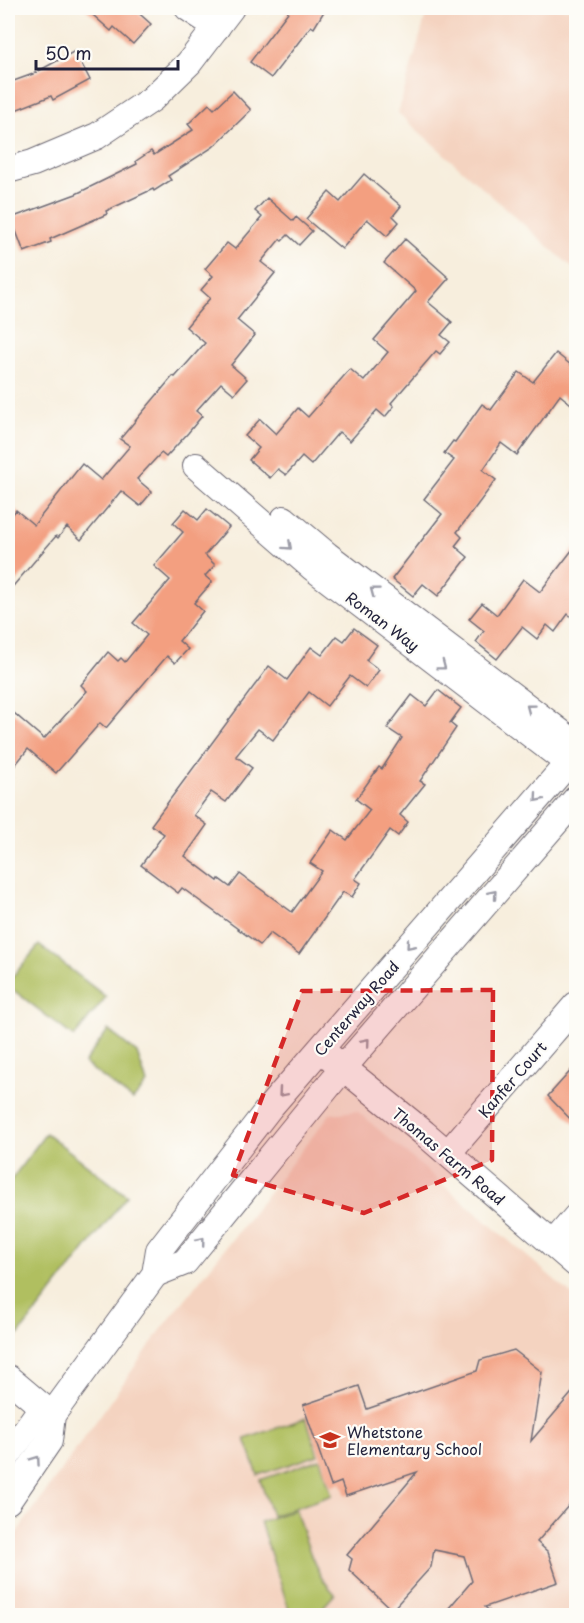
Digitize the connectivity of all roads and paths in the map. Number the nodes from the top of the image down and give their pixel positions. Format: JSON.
{"nodes":[{"id":1,"x":188,"y":8,"type":"edge"},
{"id":2,"x":224,"y":17,"type":"edge"},
{"id":3,"x":8,"y":170,"type":"edge"},
{"id":4,"x":202,"y":460,"type":"dead end"},
{"id":5,"x":575,"y":757,"type":"edge"},
{"id":6,"x":576,"y":799,"type":"edge"},
{"id":7,"x":576,"y":1005,"type":"edge"},
{"id":8,"x":320,"y":1049,"type":"junction"},
{"id":9,"x":344,"y":1068,"type":"junction"},
{"id":10,"x":448,"y":1153,"type":"junction"},
{"id":11,"x":576,"y":1217,"type":"edge"},
{"id":12,"x":553,"y":1244,"type":"junction"},
{"id":13,"x":576,"y":1264,"type":"edge"},
{"id":14,"x":155,"y":1274,"type":"junction"},
{"id":15,"x":8,"y":1378,"type":"edge"},
{"id":16,"x":52,"y":1415,"type":"junction"},
{"id":17,"x":8,"y":1455,"type":"edge"},
{"id":18,"x":8,"y":1501,"type":"edge"}],
"edges":[{"from":1,"to":2,"type":"street"},
{"from":2,"to":3,"type":"street"},
{"from":4,"to":5,"type":"street","name":"Roman Way"},
{"from":5,"to":8,"type":"street","name":"Centerway Road","one_way":true},
{"from":9,"to":6,"type":"street","name":"Centerway Road","one_way":true},
{"from":7,"to":10,"type":"street","name":"Kanfer Court"},
{"from":8,"to":9,"type":"street","name":"Thomas Farm Road"},
{"from":8,"to":14,"type":"street","name":"Centerway Road","one_way":true},
{"from":9,"to":10,"type":"street","name":"Thomas Farm Road"},
{"from":14,"to":9,"type":"street","name":"Centerway Road","one_way":true},
{"from":10,"to":12,"type":"street","name":"Thomas Farm Road"},
{"from":11,"to":12,"type":"street"},
{"from":12,"to":13,"type":"street","name":"Thomas Farm Road"},
{"from":14,"to":16,"type":"street","name":"Centerway Road"},
{"from":15,"to":16,"type":"street"},
{"from":16,"to":17,"type":"street","name":"Centerway Road"},
{"from":18,"to":16,"type":"street","name":"Centerway Road","one_way":true}]}
